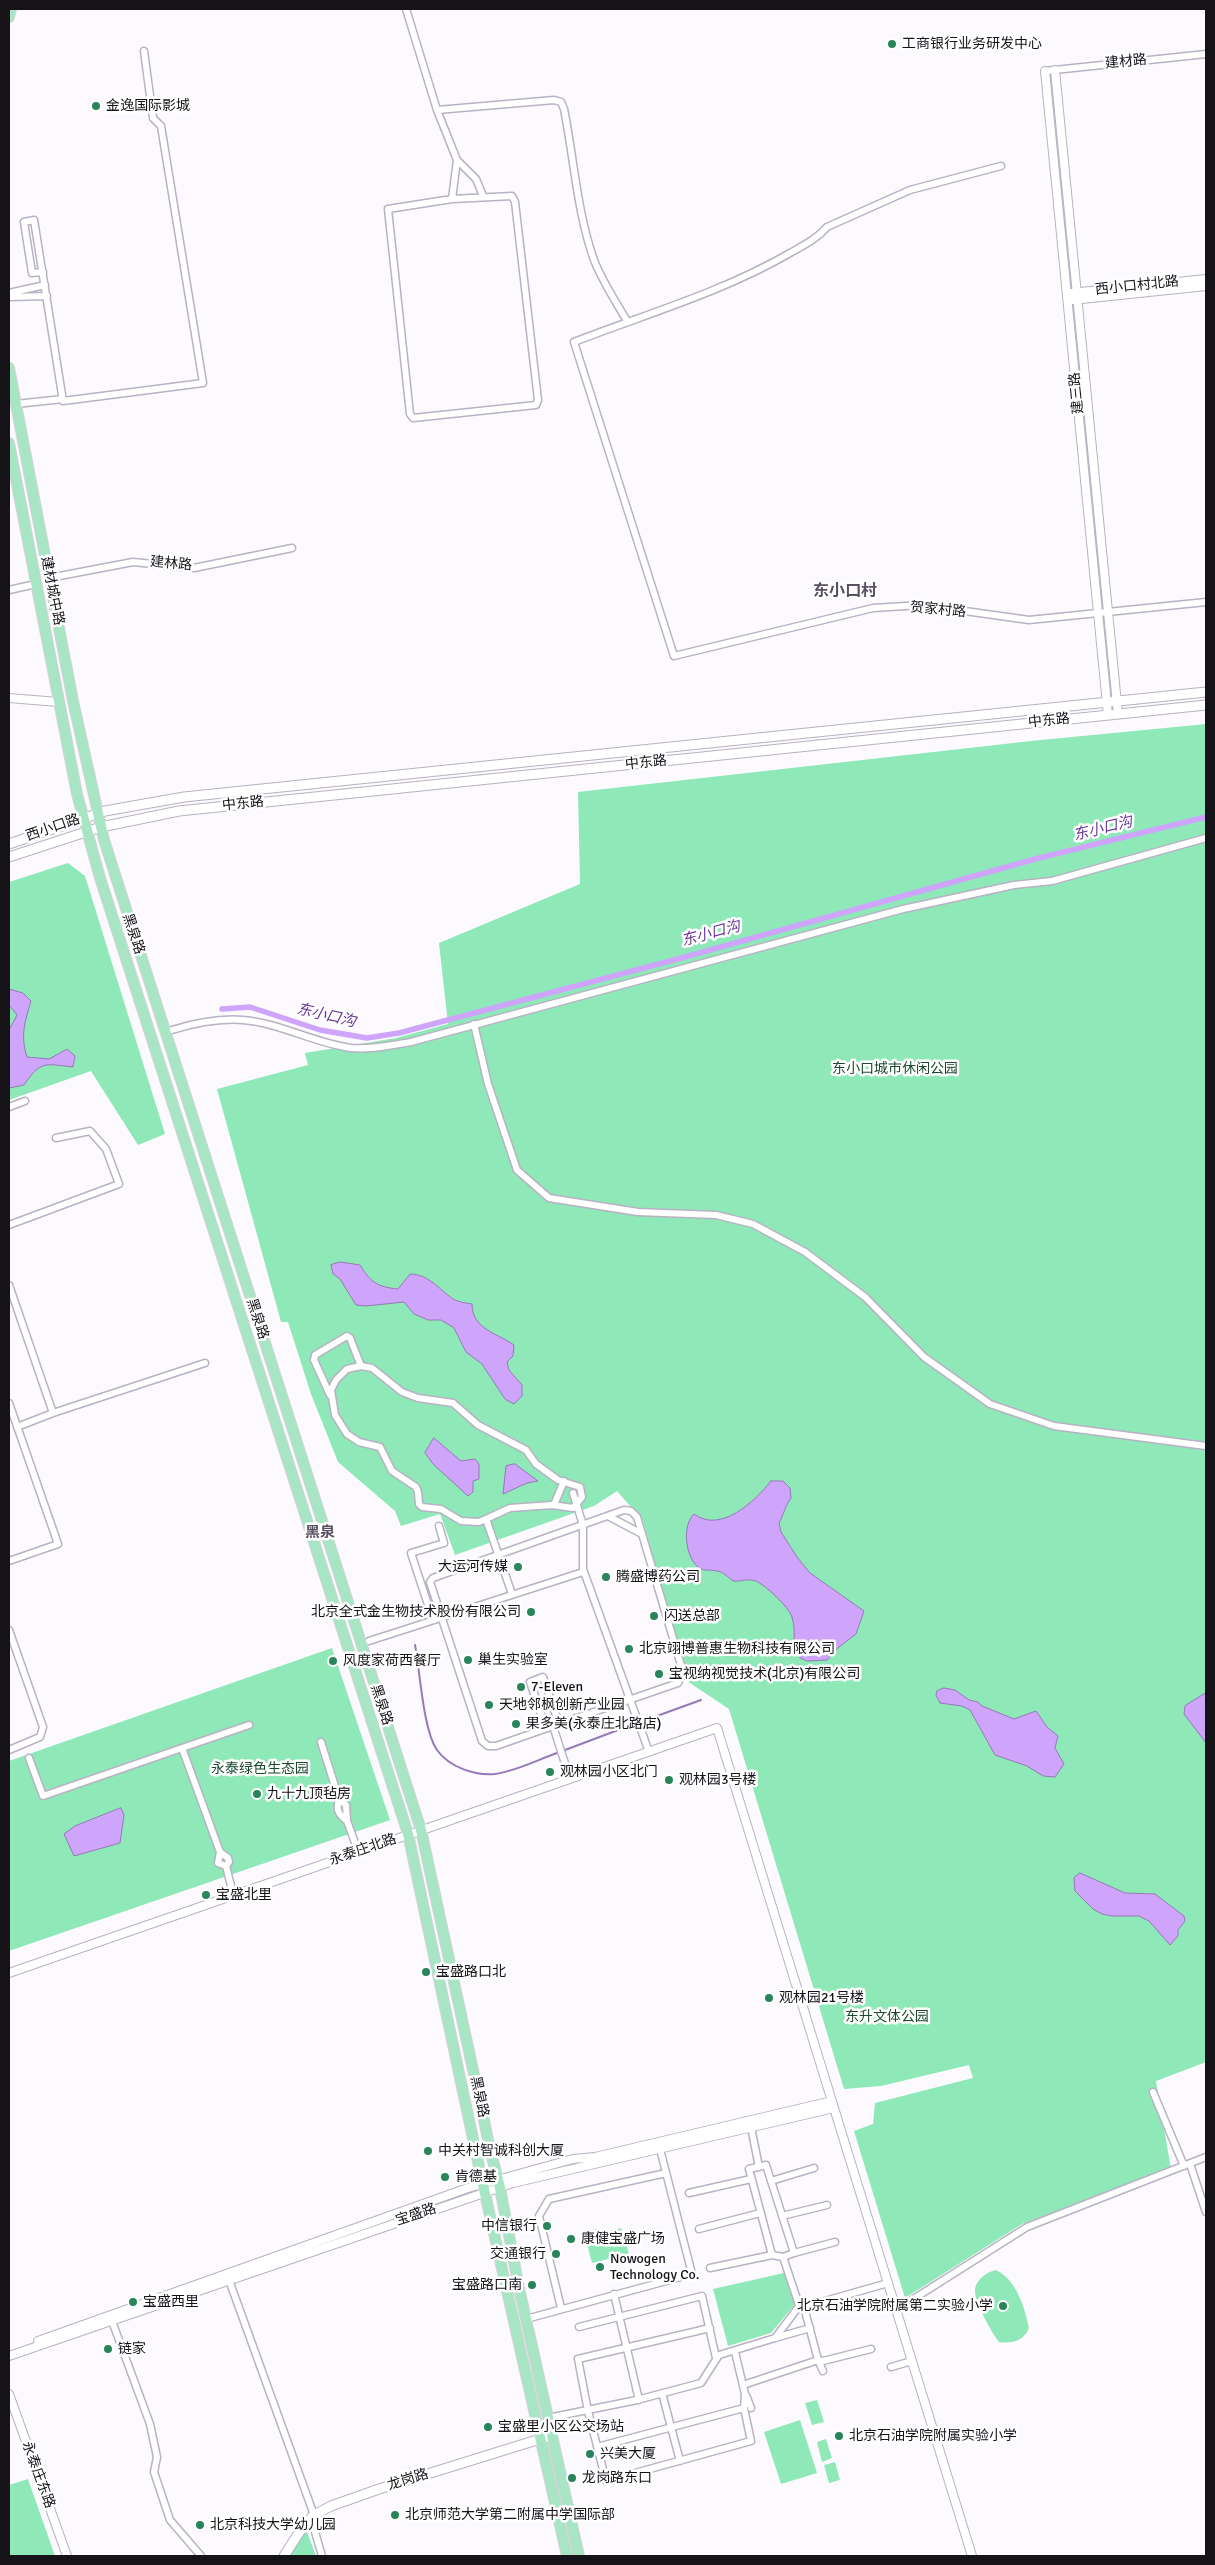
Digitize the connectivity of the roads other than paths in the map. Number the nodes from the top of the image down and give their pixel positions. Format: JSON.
{"nodes":[{"id":1,"x":11,"y":9,"type":"edge"},
{"id":2,"x":406,"y":9,"type":"edge"},
{"id":3,"x":9,"y":17,"type":"edge"},
{"id":4,"x":144,"y":51,"type":"dead end"},
{"id":5,"x":1206,"y":54,"type":"edge"},
{"id":6,"x":1055,"y":70,"type":"junction"},
{"id":7,"x":1045,"y":71,"type":"joint"},
{"id":8,"x":436,"y":110,"type":"junction"},
{"id":9,"x":457,"y":160,"type":"junction"},
{"id":10,"x":1001,"y":166,"type":"dead end"},
{"id":11,"x":483,"y":196,"type":"junction"},
{"id":12,"x":452,"y":198,"type":"junction"},
{"id":13,"x":43,"y":272,"type":"junction"},
{"id":14,"x":1206,"y":279,"type":"edge"},
{"id":15,"x":45,"y":285,"type":"junction"},
{"id":16,"x":1206,"y":286,"type":"edge"},
{"id":17,"x":9,"y":293,"type":"edge"},
{"id":18,"x":47,"y":296,"type":"junction"},
{"id":19,"x":1077,"y":296,"type":"junction"},
{"id":20,"x":9,"y":297,"type":"edge"},
{"id":21,"x":1067,"y":297,"type":"junction"},
{"id":22,"x":627,"y":322,"type":"junction"},
{"id":23,"x":9,"y":368,"type":"edge"},
{"id":24,"x":63,"y":399,"type":"junction"},
{"id":25,"x":16,"y":404,"type":"junction"},
{"id":26,"x":18,"y":418,"type":"junction"},
{"id":27,"x":9,"y":426,"type":"edge"},
{"id":28,"x":23,"y":442,"type":"junction"},
{"id":29,"x":9,"y":444,"type":"edge"},
{"id":30,"x":292,"y":548,"type":"dead end"},
{"id":31,"x":49,"y":578,"type":"junction"},
{"id":32,"x":36,"y":584,"type":"junction"},
{"id":33,"x":9,"y":590,"type":"edge"},
{"id":34,"x":1206,"y":602,"type":"edge"},
{"id":35,"x":1108,"y":612,"type":"junction"},
{"id":36,"x":1098,"y":613,"type":"junction"},
{"id":37,"x":1206,"y":692,"type":"edge"},
{"id":38,"x":9,"y":698,"type":"edge"},
{"id":39,"x":58,"y":702,"type":"junction"},
{"id":40,"x":1107,"y":702,"type":"junction"},
{"id":41,"x":1117,"y":702,"type":"junction"},
{"id":42,"x":1206,"y":705,"type":"edge"},
{"id":43,"x":1118,"y":714,"type":"junction"},
{"id":44,"x":1108,"y":716,"type":"junction"},
{"id":45,"x":97,"y":814,"type":"junction"},
{"id":46,"x":83,"y":818,"type":"junction"},
{"id":47,"x":100,"y":827,"type":"junction"},
{"id":48,"x":87,"y":831,"type":"junction"},
{"id":49,"x":1206,"y":838,"type":"edge"},
{"id":50,"x":9,"y":844,"type":"edge"},
{"id":51,"x":9,"y":857,"type":"edge"},
{"id":52,"x":474,"y":1024,"type":"junction"},
{"id":53,"x":167,"y":1028,"type":"junction"},
{"id":54,"x":25,"y":1101,"type":"dead end"},
{"id":55,"x":9,"y":1107,"type":"edge"},
{"id":56,"x":56,"y":1138,"type":"dead end"},
{"id":57,"x":9,"y":1225,"type":"edge"},
{"id":58,"x":9,"y":1285,"type":"edge"},
{"id":59,"x":204,"y":1363,"type":"dead end"},
{"id":60,"x":361,"y":1366,"type":"junction"},
{"id":61,"x":331,"y":1396,"type":"junction"},
{"id":62,"x":9,"y":1403,"type":"edge"},
{"id":63,"x":53,"y":1413,"type":"junction"},
{"id":64,"x":17,"y":1427,"type":"junction"},
{"id":65,"x":1206,"y":1446,"type":"edge"},
{"id":66,"x":564,"y":1481,"type":"junction"},
{"id":67,"x":573,"y":1493,"type":"dead end"},
{"id":68,"x":554,"y":1505,"type":"junction"},
{"id":69,"x":577,"y":1506,"type":"junction"},
{"id":70,"x":608,"y":1516,"type":"junction"},
{"id":71,"x":486,"y":1519,"type":"junction"},
{"id":72,"x":583,"y":1525,"type":"junction"},
{"id":73,"x":438,"y":1526,"type":"dead end"},
{"id":74,"x":642,"y":1534,"type":"junction"},
{"id":75,"x":498,"y":1554,"type":"junction"},
{"id":76,"x":9,"y":1561,"type":"edge"},
{"id":77,"x":583,"y":1572,"type":"junction"},
{"id":78,"x":512,"y":1594,"type":"junction"},
{"id":79,"x":441,"y":1617,"type":"junction"},
{"id":80,"x":433,"y":1620,"type":"junction"},
{"id":81,"x":9,"y":1630,"type":"edge"},
{"id":82,"x":369,"y":1641,"type":"dead end"},
{"id":83,"x":630,"y":1699,"type":"junction"},
{"id":84,"x":249,"y":1725,"type":"dead end"},
{"id":85,"x":556,"y":1725,"type":"junction"},
{"id":86,"x":546,"y":1728,"type":"junction"},
{"id":87,"x":321,"y":1742,"type":"dead end"},
{"id":88,"x":182,"y":1748,"type":"junction"},
{"id":89,"x":9,"y":1750,"type":"edge"},
{"id":90,"x":649,"y":1752,"type":"junction"},
{"id":91,"x":29,"y":1758,"type":"dead end"},
{"id":92,"x":570,"y":1779,"type":"junction"},
{"id":93,"x":421,"y":1830,"type":"junction"},
{"id":94,"x":408,"y":1834,"type":"junction"},
{"id":95,"x":358,"y":1852,"type":"junction"},
{"id":96,"x":233,"y":1894,"type":"junction"},
{"id":97,"x":9,"y":1972,"type":"edge"},
{"id":98,"x":1153,"y":2092,"type":"dead end"},
{"id":99,"x":833,"y":2104,"type":"junction"},
{"id":100,"x":751,"y":2127,"type":"junction"},
{"id":101,"x":660,"y":2149,"type":"junction"},
{"id":102,"x":1206,"y":2157,"type":"edge"},
{"id":103,"x":1187,"y":2165,"type":"junction"},
{"id":104,"x":759,"y":2167,"type":"junction"},
{"id":105,"x":814,"y":2168,"type":"dead end"},
{"id":106,"x":666,"y":2173,"type":"junction"},
{"id":107,"x":751,"y":2179,"type":"junction"},
{"id":108,"x":771,"y":2181,"type":"junction"},
{"id":109,"x":499,"y":2183,"type":"junction"},
{"id":110,"x":484,"y":2188,"type":"junction"},
{"id":111,"x":689,"y":2194,"type":"dead end"},
{"id":112,"x":827,"y":2205,"type":"dead end"},
{"id":113,"x":1206,"y":2212,"type":"edge"},
{"id":114,"x":760,"y":2213,"type":"junction"},
{"id":115,"x":782,"y":2216,"type":"junction"},
{"id":116,"x":699,"y":2229,"type":"dead end"},
{"id":117,"x":835,"y":2242,"type":"dead end"},
{"id":118,"x":794,"y":2254,"type":"junction"},
{"id":119,"x":772,"y":2255,"type":"junction"},
{"id":120,"x":783,"y":2258,"type":"junction"},
{"id":121,"x":710,"y":2268,"type":"dead end"},
{"id":122,"x":229,"y":2280,"type":"junction"},
{"id":123,"x":888,"y":2283,"type":"junction"},
{"id":124,"x":614,"y":2294,"type":"junction"},
{"id":125,"x":802,"y":2307,"type":"junction"},
{"id":126,"x":561,"y":2308,"type":"junction"},
{"id":127,"x":896,"y":2310,"type":"junction"},
{"id":128,"x":618,"y":2317,"type":"junction"},
{"id":129,"x":526,"y":2319,"type":"junction"},
{"id":130,"x":112,"y":2321,"type":"junction"},
{"id":131,"x":579,"y":2327,"type":"dead end"},
{"id":132,"x":710,"y":2328,"type":"junction"},
{"id":133,"x":810,"y":2328,"type":"junction"},
{"id":134,"x":775,"y":2338,"type":"junction"},
{"id":135,"x":627,"y":2346,"type":"junction"},
{"id":136,"x":871,"y":2349,"type":"dead end"},
{"id":137,"x":9,"y":2351,"type":"edge"},
{"id":138,"x":735,"y":2352,"type":"junction"},
{"id":139,"x":9,"y":2356,"type":"edge"},
{"id":140,"x":716,"y":2358,"type":"junction"},
{"id":141,"x":818,"y":2360,"type":"junction"},
{"id":142,"x":912,"y":2361,"type":"junction"},
{"id":143,"x":891,"y":2367,"type":"dead end"},
{"id":144,"x":823,"y":2371,"type":"dead end"},
{"id":145,"x":743,"y":2385,"type":"junction"},
{"id":146,"x":662,"y":2393,"type":"junction"},
{"id":147,"x":9,"y":2394,"type":"edge"},
{"id":148,"x":745,"y":2394,"type":"junction"},
{"id":149,"x":639,"y":2400,"type":"junction"},
{"id":150,"x":744,"y":2408,"type":"junction"},
{"id":151,"x":751,"y":2408,"type":"dead end"},
{"id":152,"x":588,"y":2411,"type":"junction"},
{"id":153,"x":548,"y":2418,"type":"junction"},
{"id":154,"x":671,"y":2426,"type":"junction"},
{"id":155,"x":553,"y":2435,"type":"junction"},
{"id":156,"x":541,"y":2438,"type":"junction"},
{"id":157,"x":597,"y":2447,"type":"junction"},
{"id":158,"x":680,"y":2461,"type":"junction"},
{"id":159,"x":313,"y":2516,"type":"junction"},
{"id":160,"x":66,"y":2556,"type":"edge"},
{"id":161,"x":202,"y":2556,"type":"edge"},
{"id":162,"x":284,"y":2556,"type":"edge"},
{"id":163,"x":322,"y":2556,"type":"edge"},
{"id":164,"x":567,"y":2556,"type":"edge"},
{"id":165,"x":580,"y":2556,"type":"edge"},
{"id":166,"x":972,"y":2556,"type":"edge"}],
"edges":[{"from":1,"to":3,"type":"main road"},
{"from":2,"to":8,"type":"street"},
{"from":4,"to":24,"type":"street"},
{"from":5,"to":6,"type":"street","name":"建材路"},
{"from":6,"to":7,"type":"street","name":"建材路"},
{"from":6,"to":19,"type":"street","name":"建三路"},
{"from":7,"to":21,"type":"street","name":"建三路"},
{"from":8,"to":9,"type":"street"},
{"from":8,"to":22,"type":"street"},
{"from":9,"to":11,"type":"street"},
{"from":9,"to":12,"type":"street"},
{"from":10,"to":22,"type":"street"},
{"from":11,"to":12,"type":"street"},
{"from":11,"to":12,"type":"street"},
{"from":13,"to":13,"type":"street"},
{"from":13,"to":15,"type":"street"},
{"from":14,"to":19,"type":"street","name":"西小口村北路"},
{"from":15,"to":17,"type":"street"},
{"from":15,"to":18,"type":"street"},
{"from":16,"to":19,"type":"street","name":"西小口村北路"},
{"from":18,"to":20,"type":"street"},
{"from":18,"to":24,"type":"street"},
{"from":19,"to":21,"type":"street","name":"西小口村北路"},
{"from":19,"to":35,"type":"street","name":"建三路"},
{"from":21,"to":36,"type":"street","name":"建三路"},
{"from":22,"to":36,"type":"street","name":"贺家村路"},
{"from":23,"to":25,"type":"main road","name":"建材城中路"},
{"from":24,"to":25,"type":"street"},
{"from":25,"to":26,"type":"main road","name":"建材城中路"},
{"from":26,"to":27,"type":"main road"},
{"from":26,"to":28,"type":"main road","name":"建材城中路"},
{"from":28,"to":29,"type":"main road"},
{"from":28,"to":31,"type":"main road","name":"建材城中路"},
{"from":29,"to":32,"type":"main road","name":"建材城中路"},
{"from":30,"to":31,"type":"street","name":"建林路"},
{"from":31,"to":45,"type":"main road","name":"建材城中路"},
{"from":32,"to":33,"type":"street"},
{"from":32,"to":39,"type":"main road","name":"建材城中路"},
{"from":34,"to":35,"type":"street","name":"贺家村路"},
{"from":35,"to":36,"type":"street","name":"贺家村路"},
{"from":35,"to":41,"type":"street","name":"建三路"},
{"from":36,"to":40,"type":"street","name":"建三路"},
{"from":37,"to":41,"type":"main road","name":"中东路"},
{"from":38,"to":39,"type":"street"},
{"from":39,"to":46,"type":"main road","name":"建材城中路"},
{"from":40,"to":41,"type":"main road","name":"中东路"},
{"from":40,"to":44,"type":"street","name":"建三路"},
{"from":40,"to":45,"type":"main road","name":"中东路"},
{"from":41,"to":43,"type":"street","name":"建三路"},
{"from":42,"to":43,"type":"main road","name":"中东路"},
{"from":43,"to":44,"type":"main road","name":"中东路"},
{"from":44,"to":47,"type":"main road","name":"中东路"},
{"from":45,"to":46,"type":"main road","name":"西小口路"},
{"from":45,"to":47,"type":"main road","name":"黑泉路"},
{"from":46,"to":48,"type":"main road","name":"建材城中路"},
{"from":46,"to":50,"type":"main road","name":"西小口路"},
{"from":47,"to":48,"type":"main road","name":"中东路"},
{"from":47,"to":53,"type":"main road","name":"黑泉路"},
{"from":48,"to":51,"type":"main road","name":"西小口路"},
{"from":48,"to":94,"type":"main road","name":"黑泉路"},
{"from":49,"to":52,"type":"street"},
{"from":52,"to":53,"type":"street"},
{"from":52,"to":65,"type":"street"},
{"from":53,"to":93,"type":"main road","name":"黑泉路"},
{"from":54,"to":55,"type":"street"},
{"from":56,"to":57,"type":"street"},
{"from":58,"to":63,"type":"street"},
{"from":59,"to":63,"type":"street"},
{"from":60,"to":61,"type":"street"},
{"from":60,"to":61,"type":"street"},
{"from":60,"to":66,"type":"street"},
{"from":61,"to":71,"type":"street"},
{"from":62,"to":64,"type":"street"},
{"from":63,"to":64,"type":"street"},
{"from":64,"to":76,"type":"street"},
{"from":66,"to":68,"type":"street"},
{"from":66,"to":69,"type":"street"},
{"from":67,"to":69,"type":"street"},
{"from":68,"to":69,"type":"street"},
{"from":68,"to":71,"type":"street"},
{"from":69,"to":72,"type":"street"},
{"from":70,"to":72,"type":"street"},
{"from":70,"to":74,"type":"street"},
{"from":70,"to":74,"type":"street"},
{"from":71,"to":75,"type":"street"},
{"from":72,"to":75,"type":"street"},
{"from":72,"to":77,"type":"street"},
{"from":73,"to":80,"type":"street"},
{"from":74,"to":83,"type":"street"},
{"from":75,"to":78,"type":"street"},
{"from":75,"to":79,"type":"street"},
{"from":77,"to":78,"type":"street"},
{"from":77,"to":83,"type":"street"},
{"from":78,"to":79,"type":"street"},
{"from":79,"to":80,"type":"street"},
{"from":79,"to":86,"type":"street"},
{"from":80,"to":82,"type":"street"},
{"from":81,"to":89,"type":"street"},
{"from":83,"to":85,"type":"street"},
{"from":83,"to":90,"type":"street"},
{"from":84,"to":88,"type":"street"},
{"from":85,"to":86,"type":"street"},
{"from":85,"to":86,"type":"street"},
{"from":85,"to":92,"type":"street"},
{"from":87,"to":95,"type":"street"},
{"from":88,"to":91,"type":"street"},
{"from":88,"to":96,"type":"street"},
{"from":90,"to":92,"type":"street","name":"永泰庄北路"},
{"from":90,"to":99,"type":"street","name":"永泰庄北路"},
{"from":92,"to":93,"type":"street","name":"永泰庄北路"},
{"from":93,"to":94,"type":"street","name":"永泰庄北路"},
{"from":93,"to":109,"type":"main road","name":"黑泉路"},
{"from":94,"to":95,"type":"street","name":"永泰庄北路"},
{"from":94,"to":110,"type":"main road","name":"黑泉路"},
{"from":95,"to":96,"type":"street","name":"永泰庄北路"},
{"from":96,"to":97,"type":"street","name":"永泰庄北路"},
{"from":98,"to":103,"type":"street"},
{"from":99,"to":100,"type":"street","name":"宝盛路"},
{"from":99,"to":109,"type":"street","name":"宝盛路"},
{"from":99,"to":123,"type":"street"},
{"from":100,"to":101,"type":"street","name":"宝盛路"},
{"from":100,"to":104,"type":"street"},
{"from":101,"to":106,"type":"street"},
{"from":101,"to":109,"type":"street","name":"宝盛路"},
{"from":102,"to":103,"type":"street"},
{"from":103,"to":113,"type":"street"},
{"from":103,"to":127,"type":"street"},
{"from":104,"to":107,"type":"street"},
{"from":104,"to":108,"type":"street"},
{"from":105,"to":108,"type":"street"},
{"from":106,"to":124,"type":"street"},
{"from":106,"to":126,"type":"street"},
{"from":107,"to":111,"type":"street"},
{"from":107,"to":114,"type":"street"},
{"from":108,"to":115,"type":"street"},
{"from":109,"to":110,"type":"street","name":"宝盛路"},
{"from":109,"to":129,"type":"main road","name":"黑泉路"},
{"from":110,"to":122,"type":"street","name":"宝盛路"},
{"from":110,"to":137,"type":"street","name":"宝盛路"},
{"from":110,"to":156,"type":"main road","name":"黑泉路"},
{"from":112,"to":115,"type":"street"},
{"from":114,"to":116,"type":"street"},
{"from":114,"to":119,"type":"street"},
{"from":115,"to":118,"type":"street"},
{"from":117,"to":118,"type":"street"},
{"from":118,"to":120,"type":"street"},
{"from":119,"to":120,"type":"street"},
{"from":119,"to":121,"type":"street"},
{"from":120,"to":125,"type":"street"},
{"from":122,"to":130,"type":"street","name":"宝盛路"},
{"from":122,"to":159,"type":"street"},
{"from":123,"to":125,"type":"street"},
{"from":123,"to":127,"type":"street"},
{"from":124,"to":126,"type":"street"},
{"from":124,"to":128,"type":"street"},
{"from":125,"to":133,"type":"street"},
{"from":125,"to":134,"type":"street"},
{"from":126,"to":129,"type":"street"},
{"from":127,"to":142,"type":"street"},
{"from":128,"to":131,"type":"street"},
{"from":128,"to":132,"type":"street"},
{"from":128,"to":135,"type":"street"},
{"from":129,"to":153,"type":"main road","name":"黑泉路"},
{"from":130,"to":139,"type":"street","name":"宝盛路"},
{"from":130,"to":161,"type":"street"},
{"from":132,"to":135,"type":"street"},
{"from":132,"to":140,"type":"street"},
{"from":133,"to":134,"type":"street"},
{"from":133,"to":141,"type":"street"},
{"from":134,"to":138,"type":"street"},
{"from":135,"to":149,"type":"street"},
{"from":135,"to":152,"type":"street"},
{"from":136,"to":141,"type":"street"},
{"from":138,"to":140,"type":"street"},
{"from":138,"to":145,"type":"street"},
{"from":140,"to":146,"type":"street"},
{"from":141,"to":144,"type":"street"},
{"from":141,"to":145,"type":"street"},
{"from":142,"to":143,"type":"street"},
{"from":142,"to":166,"type":"street"},
{"from":145,"to":148,"type":"street"},
{"from":146,"to":149,"type":"street"},
{"from":146,"to":154,"type":"street"},
{"from":147,"to":160,"type":"street","name":"永泰庄东路"},
{"from":148,"to":150,"type":"street"},
{"from":148,"to":151,"type":"street"},
{"from":149,"to":152,"type":"street"},
{"from":150,"to":154,"type":"street"},
{"from":150,"to":158,"type":"street"},
{"from":152,"to":153,"type":"street"},
{"from":152,"to":157,"type":"street"},
{"from":153,"to":155,"type":"main road","name":"黑泉路"},
{"from":154,"to":157,"type":"street"},
{"from":154,"to":158,"type":"street"},
{"from":155,"to":156,"type":"main road","name":"龙岗路"},
{"from":155,"to":165,"type":"main road","name":"黑泉路"},
{"from":156,"to":159,"type":"main road","name":"龙岗路"},
{"from":156,"to":164,"type":"main road","name":"黑泉路"},
{"from":157,"to":158,"type":"street"},
{"from":159,"to":162,"type":"main road","name":"龙岗路"},
{"from":159,"to":163,"type":"street"}]}
